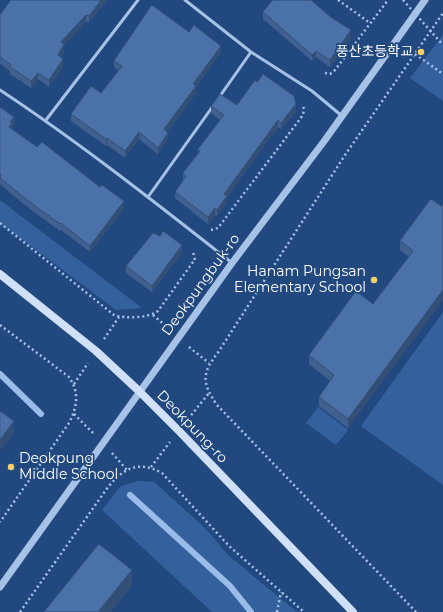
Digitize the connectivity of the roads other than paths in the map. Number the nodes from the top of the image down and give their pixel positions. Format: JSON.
{"nodes":[{"id":1,"x":138,"y":0,"type":"edge"},
{"id":2,"x":185,"y":0,"type":"edge"},
{"id":3,"x":425,"y":0,"type":"edge"},
{"id":4,"x":251,"y":52,"type":"junction"},
{"id":5,"x":0,"y":90,"type":"edge"},
{"id":6,"x":342,"y":116,"type":"junction"},
{"id":7,"x":46,"y":120,"type":"junction"},
{"id":8,"x":148,"y":197,"type":"junction"},
{"id":9,"x":232,"y":263,"type":"junction"},
{"id":10,"x":0,"y":274,"type":"edge"},
{"id":11,"x":140,"y":392,"type":"junction"},
{"id":12,"x":0,"y":587,"type":"edge"},
{"id":13,"x":353,"y":612,"type":"edge"}],
"edges":[{"from":1,"to":7,"type":"lane"},
{"from":2,"to":4,"type":"lane"},
{"from":3,"to":6,"type":"street","name":"Deokpungbuk-ro"},
{"from":4,"to":6,"type":"lane"},
{"from":4,"to":8,"type":"lane"},
{"from":5,"to":7,"type":"lane"},
{"from":6,"to":9,"type":"street","name":"Deokpungbuk-ro"},
{"from":7,"to":8,"type":"lane"},
{"from":8,"to":9,"type":"lane"},
{"from":9,"to":11,"type":"street","name":"Deokpungbuk-ro"},
{"from":10,"to":11,"type":"main road","name":"Deokpung-ro"},
{"from":11,"to":12,"type":"street","name":"Deokpungbuk-ro"},
{"from":11,"to":13,"type":"main road","name":"Deokpung-ro"}]}
